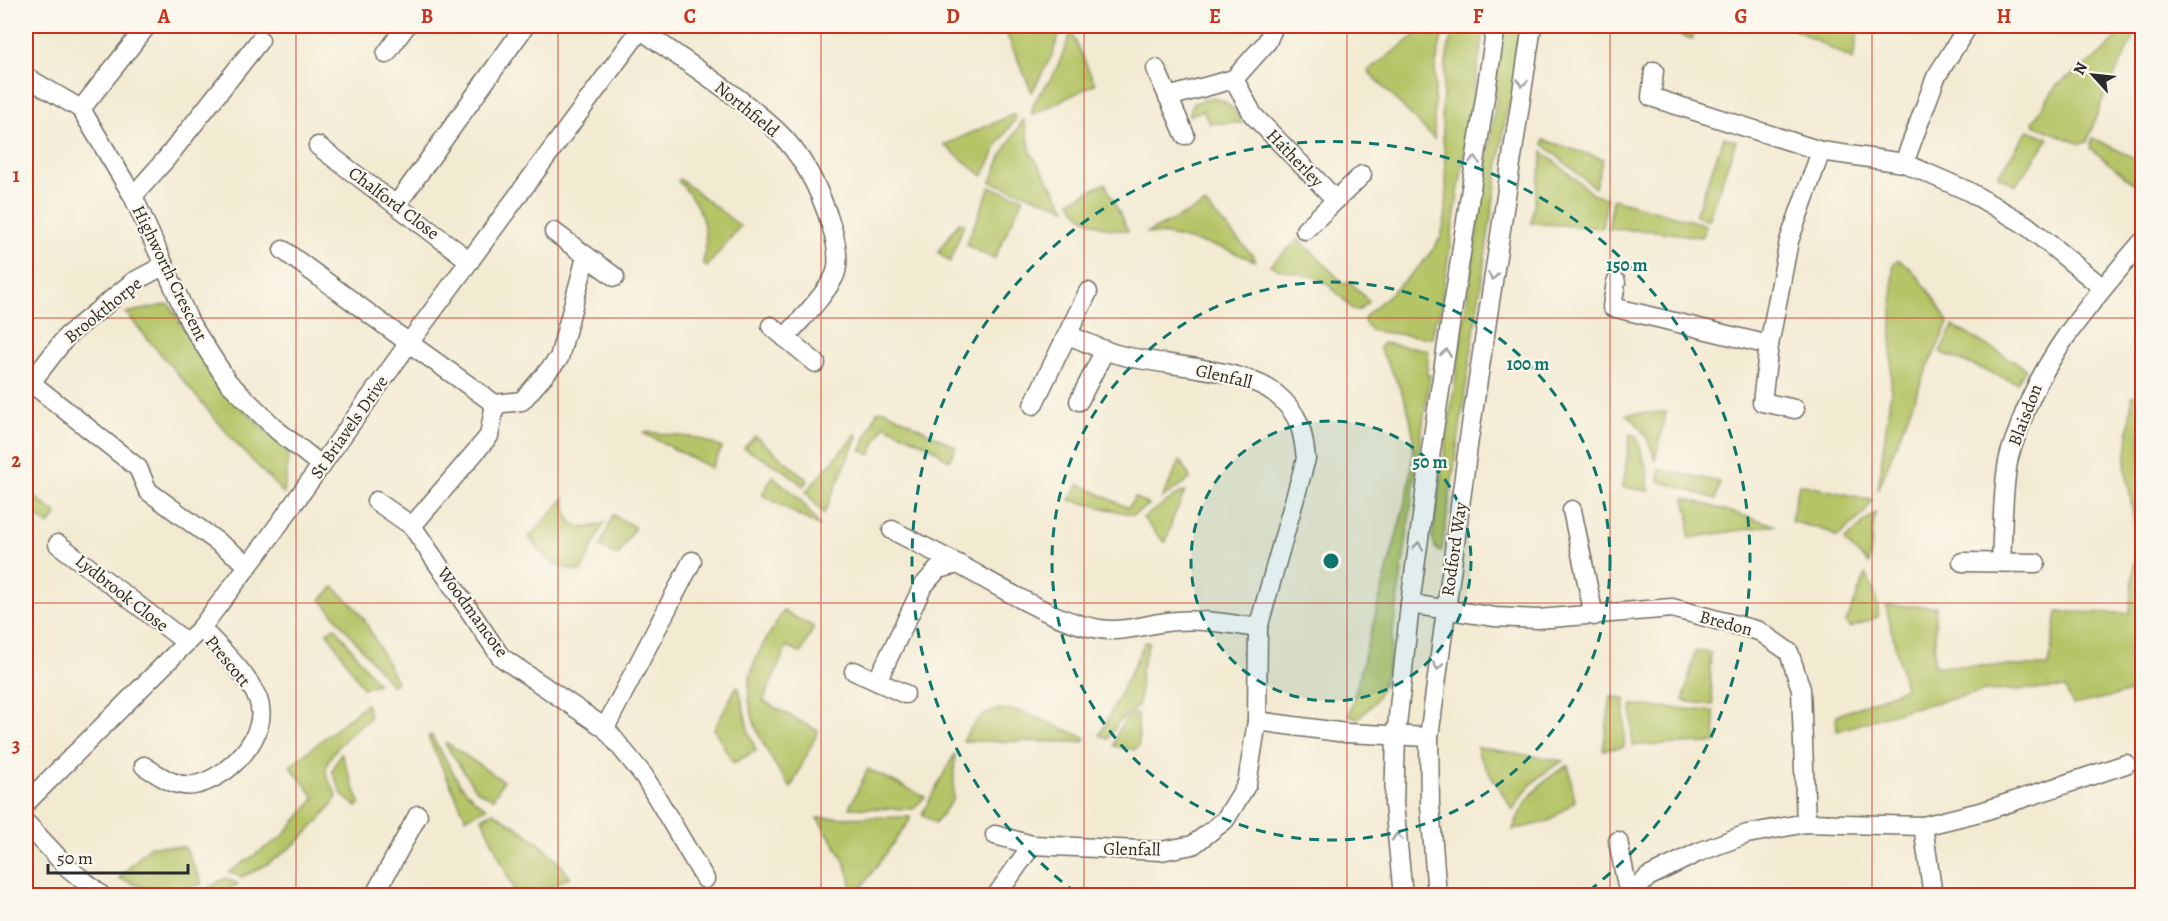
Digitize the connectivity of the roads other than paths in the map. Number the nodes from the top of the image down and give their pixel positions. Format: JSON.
{"nodes":[{"id":1,"x":406,"y":26,"type":"edge"},
{"id":2,"x":525,"y":26,"type":"edge"},
{"id":3,"x":1274,"y":26,"type":"edge"},
{"id":4,"x":1496,"y":26,"type":"edge"},
{"id":5,"x":1532,"y":26,"type":"edge"},
{"id":6,"x":1968,"y":26,"type":"edge"},
{"id":7,"x":146,"y":27,"type":"edge"},
{"id":8,"x":641,"y":27,"type":"edge"},
{"id":9,"x":260,"y":40,"type":"dead end"},
{"id":10,"x":386,"y":54,"type":"dead end"},
{"id":11,"x":1156,"y":69,"type":"dead end"},
{"id":12,"x":1654,"y":71,"type":"dead end"},
{"id":13,"x":26,"y":77,"type":"edge"},
{"id":14,"x":1233,"y":79,"type":"junction"},
{"id":15,"x":1168,"y":97,"type":"junction"},
{"id":16,"x":81,"y":109,"type":"junction"},
{"id":17,"x":1185,"y":135,"type":"dead end"},
{"id":18,"x":318,"y":146,"type":"dead end"},
{"id":19,"x":1821,"y":151,"type":"junction"},
{"id":20,"x":1904,"y":164,"type":"junction"},
{"id":21,"x":1362,"y":175,"type":"dead end"},
{"id":22,"x":133,"y":196,"type":"junction"},
{"id":23,"x":1336,"y":200,"type":"junction"},
{"id":24,"x":397,"y":204,"type":"junction"},
{"id":25,"x":1305,"y":230,"type":"dead end"},
{"id":26,"x":554,"y":232,"type":"dead end"},
{"id":27,"x":2142,"y":242,"type":"edge"},
{"id":28,"x":283,"y":250,"type":"dead end"},
{"id":29,"x":586,"y":257,"type":"junction"},
{"id":30,"x":470,"y":261,"type":"junction"},
{"id":31,"x":163,"y":266,"type":"junction"},
{"id":32,"x":615,"y":278,"type":"dead end"},
{"id":33,"x":1616,"y":282,"type":"dead end"},
{"id":34,"x":2103,"y":288,"type":"junction"},
{"id":35,"x":1088,"y":292,"type":"dead end"},
{"id":36,"x":1068,"y":335,"type":"junction"},
{"id":37,"x":409,"y":343,"type":"junction"},
{"id":38,"x":1769,"y":345,"type":"junction"},
{"id":39,"x":1105,"y":350,"type":"junction"},
{"id":40,"x":816,"y":363,"type":"dead end"},
{"id":41,"x":28,"y":386,"type":"edge"},
{"id":42,"x":1079,"y":401,"type":"dead end"},
{"id":43,"x":495,"y":404,"type":"junction"},
{"id":44,"x":1033,"y":405,"type":"dead end"},
{"id":45,"x":1795,"y":409,"type":"dead end"},
{"id":46,"x":322,"y":465,"type":"junction"},
{"id":47,"x":376,"y":501,"type":"dead end"},
{"id":48,"x":1572,"y":510,"type":"dead end"},
{"id":49,"x":411,"y":526,"type":"junction"},
{"id":50,"x":891,"y":530,"type":"dead end"},
{"id":51,"x":58,"y":544,"type":"dead end"},
{"id":52,"x":692,"y":561,"type":"dead end"},
{"id":53,"x":1962,"y":562,"type":"dead end"},
{"id":54,"x":2001,"y":562,"type":"junction"},
{"id":55,"x":2036,"y":563,"type":"dead end"},
{"id":56,"x":249,"y":564,"type":"junction"},
{"id":57,"x":958,"y":564,"type":"junction"},
{"id":58,"x":1410,"y":604,"type":"junction"},
{"id":59,"x":1445,"y":608,"type":"junction"},
{"id":60,"x":1594,"y":616,"type":"junction"},
{"id":61,"x":201,"y":628,"type":"junction"},
{"id":62,"x":1258,"y":628,"type":"junction"},
{"id":63,"x":186,"y":642,"type":"junction"},
{"id":64,"x":854,"y":671,"type":"dead end"},
{"id":65,"x":877,"y":681,"type":"junction"},
{"id":66,"x":905,"y":694,"type":"dead end"},
{"id":67,"x":1257,"y":721,"type":"junction"},
{"id":68,"x":605,"y":728,"type":"junction"},
{"id":69,"x":1396,"y":736,"type":"junction"},
{"id":70,"x":1429,"y":737,"type":"junction"},
{"id":71,"x":2126,"y":764,"type":"dead end"},
{"id":72,"x":144,"y":766,"type":"dead end"},
{"id":73,"x":26,"y":803,"type":"edge"},
{"id":74,"x":418,"y":815,"type":"dead end"},
{"id":75,"x":1806,"y":822,"type":"junction"},
{"id":76,"x":26,"y":823,"type":"edge"},
{"id":77,"x":1923,"y":826,"type":"junction"},
{"id":78,"x":995,"y":835,"type":"dead end"},
{"id":79,"x":1618,"y":841,"type":"dead end"},
{"id":80,"x":1032,"y":844,"type":"junction"},
{"id":81,"x":705,"y":879,"type":"dead end"},
{"id":82,"x":102,"y":896,"type":"edge"},
{"id":83,"x":374,"y":896,"type":"edge"},
{"id":84,"x":996,"y":896,"type":"edge"},
{"id":85,"x":1404,"y":896,"type":"edge"},
{"id":86,"x":1437,"y":896,"type":"edge"},
{"id":87,"x":1629,"y":896,"type":"edge"},
{"id":88,"x":1934,"y":896,"type":"edge"}],
"edges":[{"from":1,"to":10,"type":"street"},
{"from":2,"to":24,"type":"street"},
{"from":3,"to":14,"type":"street"},
{"from":58,"to":4,"type":"street","name":"Rodford Way","one_way":true},
{"from":5,"to":59,"type":"street","name":"Rodford Way","one_way":true},
{"from":6,"to":20,"type":"street"},
{"from":7,"to":16,"type":"street"},
{"from":8,"to":30,"type":"street","name":"St Briavels Drive"},
{"from":8,"to":40,"type":"street","name":"Northfield"},
{"from":9,"to":22,"type":"street"},
{"from":11,"to":15,"type":"street"},
{"from":12,"to":19,"type":"street"},
{"from":13,"to":16,"type":"street","name":"Highworth Crescent"},
{"from":14,"to":15,"type":"street"},
{"from":14,"to":23,"type":"street","name":"Hatherley"},
{"from":15,"to":17,"type":"street"},
{"from":16,"to":22,"type":"street","name":"Highworth Crescent"},
{"from":18,"to":24,"type":"street","name":"Chalford Close"},
{"from":19,"to":20,"type":"street"},
{"from":19,"to":38,"type":"street"},
{"from":20,"to":34,"type":"street"},
{"from":21,"to":23,"type":"street"},
{"from":22,"to":31,"type":"street","name":"Highworth Crescent"},
{"from":23,"to":25,"type":"street","name":"Hatherley"},
{"from":24,"to":30,"type":"street","name":"Chalford Close"},
{"from":26,"to":29,"type":"street"},
{"from":27,"to":34,"type":"street","name":"Blaisdon"},
{"from":28,"to":37,"type":"street"},
{"from":29,"to":32,"type":"street"},
{"from":29,"to":43,"type":"street"},
{"from":30,"to":37,"type":"street","name":"St Briavels Drive"},
{"from":31,"to":41,"type":"street","name":"Brookthorpe"},
{"from":31,"to":46,"type":"street","name":"Highworth Crescent"},
{"from":33,"to":38,"type":"street"},
{"from":34,"to":54,"type":"street","name":"Blaisdon"},
{"from":35,"to":36,"type":"street"},
{"from":36,"to":39,"type":"street","name":"Glenfall"},
{"from":36,"to":44,"type":"street"},
{"from":37,"to":43,"type":"street"},
{"from":37,"to":46,"type":"street","name":"St Briavels Drive"},
{"from":38,"to":45,"type":"street"},
{"from":39,"to":42,"type":"street"},
{"from":39,"to":62,"type":"street","name":"Glenfall"},
{"from":41,"to":56,"type":"street"},
{"from":43,"to":49,"type":"street"},
{"from":46,"to":56,"type":"street","name":"St Briavels Drive"},
{"from":47,"to":49,"type":"street","name":"Woodmancote"},
{"from":48,"to":60,"type":"street"},
{"from":49,"to":68,"type":"street","name":"Woodmancote"},
{"from":50,"to":57,"type":"street"},
{"from":51,"to":63,"type":"street","name":"Lydbrook Close"},
{"from":52,"to":68,"type":"street"},
{"from":53,"to":54,"type":"street"},
{"from":54,"to":55,"type":"street"},
{"from":56,"to":61,"type":"street","name":"St Briavels Drive"},
{"from":57,"to":62,"type":"street"},
{"from":57,"to":65,"type":"street"},
{"from":58,"to":59,"type":"street","name":"Bredon"},
{"from":58,"to":69,"type":"street","name":"Rodford Way"},
{"from":59,"to":60,"type":"street","name":"Bredon"},
{"from":59,"to":70,"type":"street","name":"Rodford Way","one_way":true},
{"from":60,"to":75,"type":"street","name":"Bredon"},
{"from":61,"to":63,"type":"street","name":"St Briavels Drive"},
{"from":61,"to":72,"type":"street","name":"Prescott"},
{"from":62,"to":67,"type":"street","name":"Glenfall"},
{"from":63,"to":73,"type":"street","name":"St Briavels Drive"},
{"from":64,"to":65,"type":"street"},
{"from":65,"to":66,"type":"street"},
{"from":67,"to":69,"type":"street"},
{"from":67,"to":80,"type":"street","name":"Glenfall"},
{"from":68,"to":81,"type":"street","name":"Woodmancote"},
{"from":69,"to":70,"type":"street"},
{"from":85,"to":69,"type":"street","name":"Rodford Way","one_way":true},
{"from":70,"to":86,"type":"street","name":"Rodford Way"},
{"from":71,"to":77,"type":"street"},
{"from":74,"to":83,"type":"street"},
{"from":75,"to":77,"type":"street"},
{"from":75,"to":87,"type":"street"},
{"from":76,"to":82,"type":"street"},
{"from":77,"to":88,"type":"street"},
{"from":78,"to":80,"type":"street","name":"Glenfall"},
{"from":79,"to":87,"type":"street"},
{"from":80,"to":84,"type":"street"}]}
